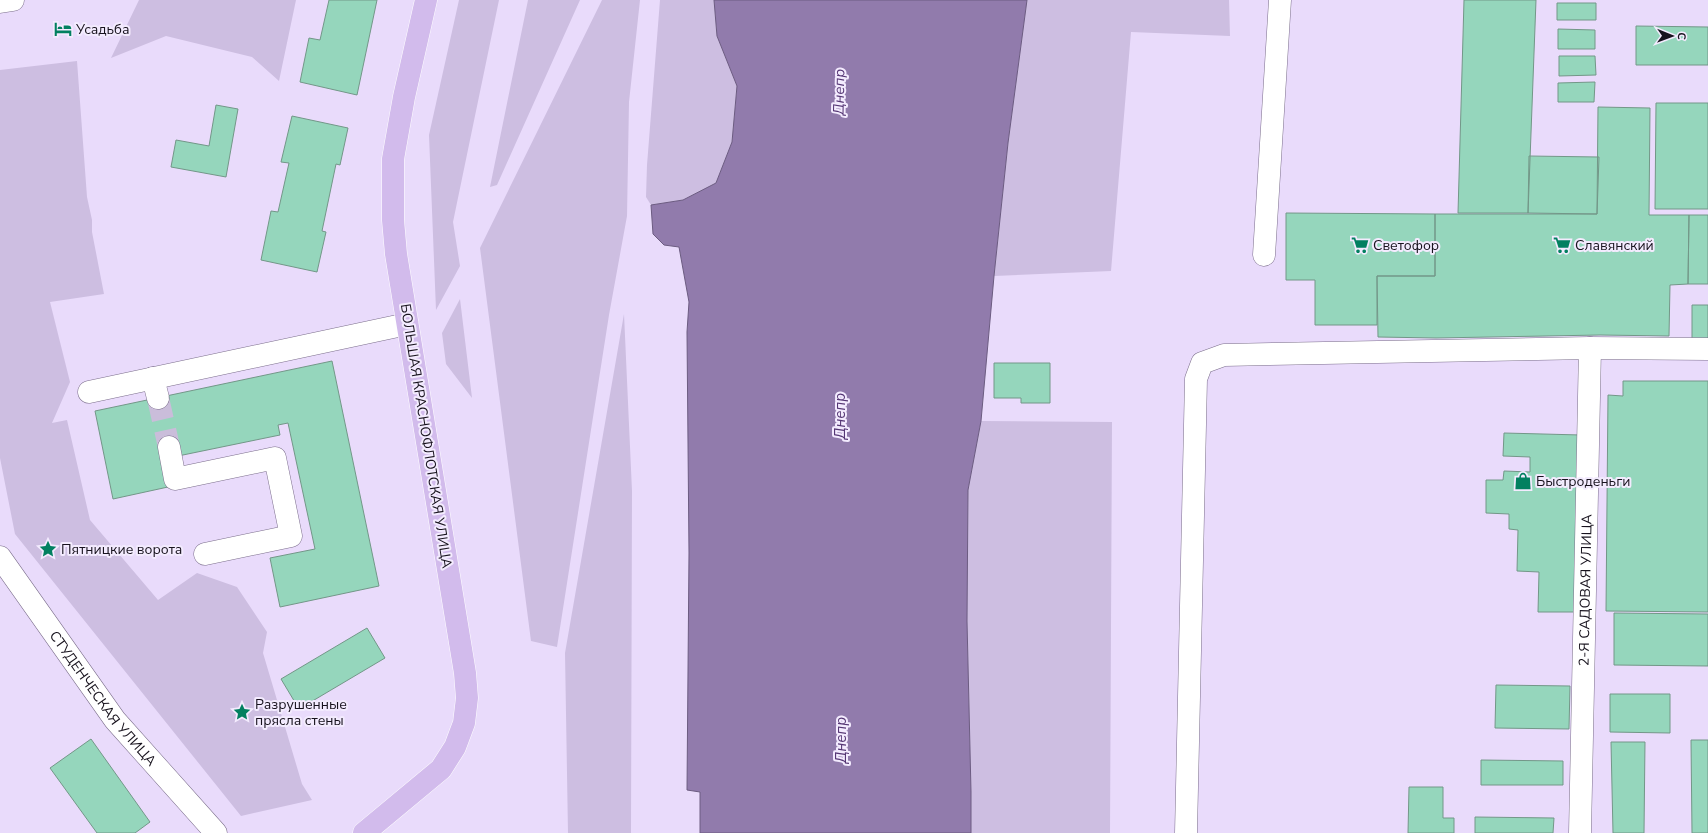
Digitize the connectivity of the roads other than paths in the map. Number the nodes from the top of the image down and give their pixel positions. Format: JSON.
{"nodes":[{"id":1,"x":13,"y":0,"type":"edge"},
{"id":2,"x":426,"y":0,"type":"edge"},
{"id":3,"x":1280,"y":0,"type":"edge"},
{"id":4,"x":0,"y":2,"type":"edge"},
{"id":5,"x":1264,"y":255,"type":"dead end"},
{"id":6,"x":407,"y":324,"type":"junction"},
{"id":7,"x":1590,"y":348,"type":"junction"},
{"id":8,"x":1708,"y":349,"type":"edge"},
{"id":9,"x":89,"y":392,"type":"dead end"},
{"id":10,"x":168,"y":448,"type":"tunnel mouth"},
{"id":11,"x":205,"y":554,"type":"dead end"},
{"id":12,"x":0,"y":557,"type":"edge"},
{"id":13,"x":216,"y":833,"type":"edge"},
{"id":14,"x":364,"y":833,"type":"edge"},
{"id":15,"x":1186,"y":833,"type":"edge"},
{"id":16,"x":1580,"y":833,"type":"edge"}],
"edges":[{"from":1,"to":4,"type":"street"},
{"from":2,"to":6,"type":"main road","name":"БОЛЬШАЯ КРАСНОФЛОТСКАЯ УЛИЦА"},
{"from":3,"to":5,"type":"street"},
{"from":6,"to":9,"type":"street"},
{"from":6,"to":14,"type":"main road","name":"БОЛЬШАЯ КРАСНОФЛОТСКАЯ УЛИЦА"},
{"from":7,"to":8,"type":"street"},
{"from":7,"to":15,"type":"street"},
{"from":7,"to":16,"type":"street","name":"2-Я САДОВАЯ УЛИЦА"},
{"from":10,"to":11,"type":"street"},
{"from":12,"to":13,"type":"street","name":"СТУДЕНЧЕСКАЯ УЛИЦА"}]}
